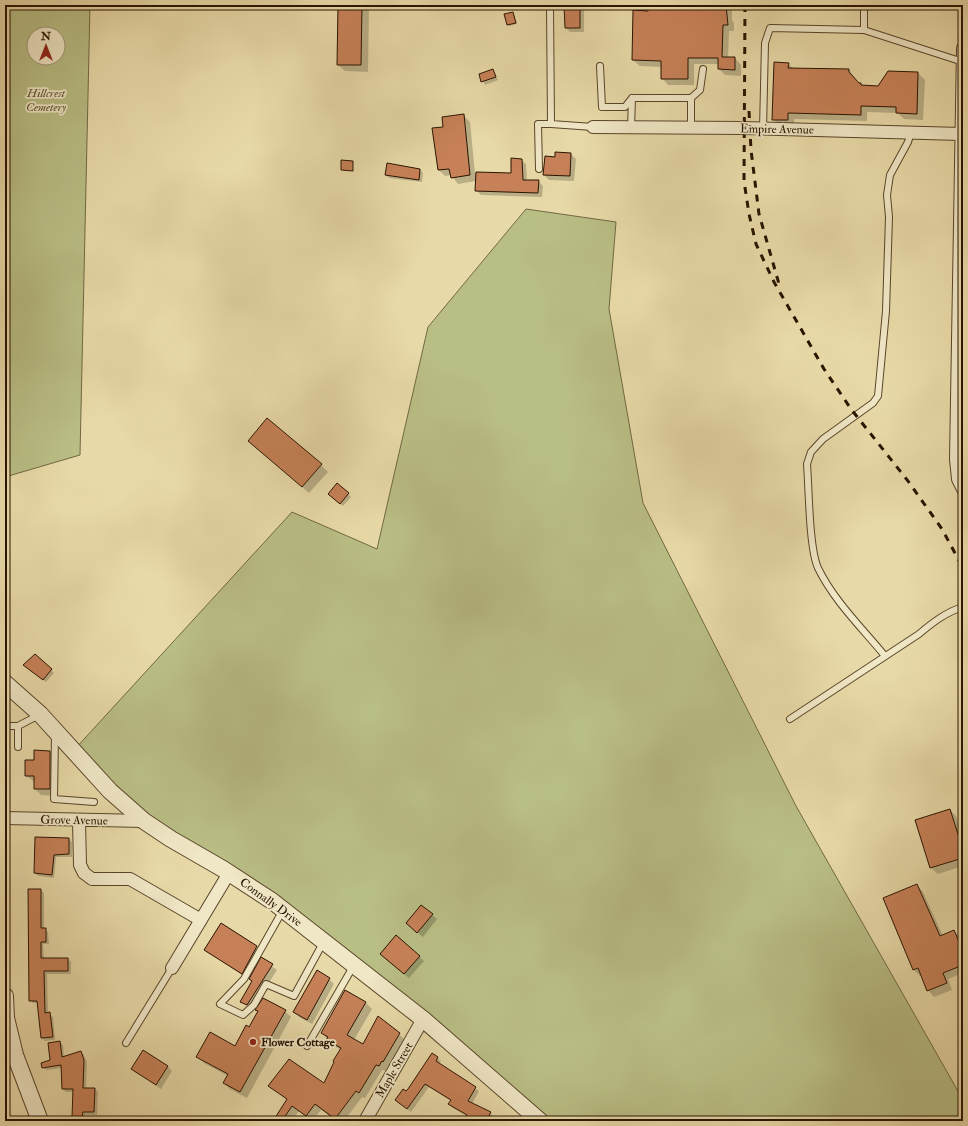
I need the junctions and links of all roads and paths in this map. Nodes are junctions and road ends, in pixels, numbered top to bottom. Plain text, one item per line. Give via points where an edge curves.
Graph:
1 (550, 5) edge
2 (864, 5) edge
3 (864, 30) junction
4 (963, 48) edge
5 (963, 62) edge
6 (600, 66) dead end
7 (703, 69) dead end
8 (632, 98) junction
9 (691, 98) junction
10 (551, 124) junction
11 (593, 128) joint
12 (631, 128) junction
13 (691, 128) junction
14 (763, 128) junction
15 (910, 132) junction
16 (961, 134) junction
17 (539, 169) dead end
18 (962, 186) edge
19 (960, 369) edge
20 (963, 489) edge
21 (963, 607) edge
22 (885, 656) junction
23 (5, 683) edge
24 (40, 714) junction
25 (790, 719) dead end
26 (5, 726) edge
27 (18, 726) junction
28 (55, 730) junction
29 (18, 747) dead end
30 (94, 802) dead end
31 (5, 818) edge
32 (79, 821) junction
33 (144, 821) junction
34 (229, 873) junction
35 (283, 910) junction
36 (201, 920) junction
37 (324, 942) junction
38 (354, 965) junction
39 (172, 968) joint
40 (5, 996) edge
41 (6, 1018) edge
42 (423, 1019) junction
43 (126, 1043) dead end
44 (306, 1046) dead end
45 (40, 1121) edge
46 (365, 1121) edge
47 (540, 1121) edge

1 - 10 lane
2 - 3 lane
3 - 5 lane
3 - 14 lane via 770,28 765,43
4 - 5 street
5 - 16 street
6 - 8 lane via 602,107 625,107
7 - 9 lane via 700,90
8 - 9 lane
8 - 12 lane
9 - 13 lane
10 - 11 lane
10 - 17 lane via 538,124
11 - 12 street, Empire Avenue
12 - 13 street, Empire Avenue
13 - 14 street, Empire Avenue
14 - 15 street, Empire Avenue
15 - 16 street, Empire Avenue
15 - 22 lane via 908,142 890,175 887,195 887,296 878,396 873,403 823,439 811,452 807,464 814,553 818,567 841,603
16 - 18 street
18 - 19 street
19 - 20 street via 956,459 958,479
21 - 22 lane via 942,616
22 - 25 lane
23 - 24 street, Connally Drive
24 - 27 lane
24 - 28 street, Connally Drive
26 - 27 lane
27 - 29 lane
28 - 30 lane via 54,799
28 - 33 street, Connally Drive via 110,791
31 - 32 street, Grove Avenue
32 - 33 street, Grove Avenue
32 - 36 street via 80,865 84,873 92,879 130,879
33 - 34 street, Connally Drive via 171,840
34 - 35 street, Connally Drive
34 - 36 street
35 - 37 street, Connally Drive
35 - 37 lane via 244,979 220,1004 243,1015 254,1005 266,984 294,996
36 - 39 street
37 - 38 street, Connally Drive
38 - 42 street, Connally Drive
38 - 44 lane
39 - 43 lane
40 - 41 street
41 - 45 street via 15,1055
42 - 46 street, Maple Street
42 - 47 street, Connally Drive

